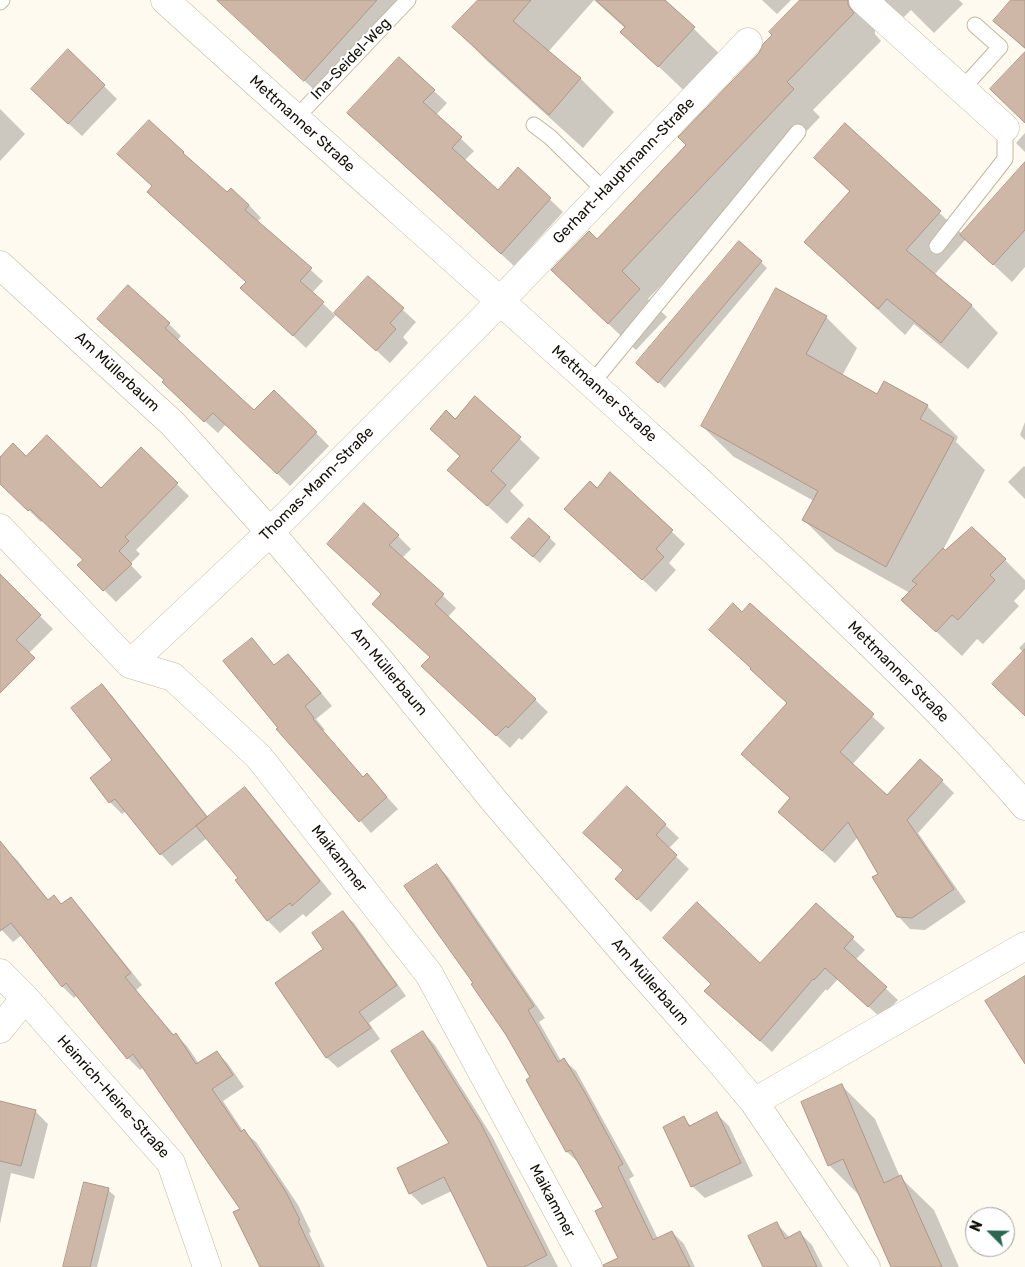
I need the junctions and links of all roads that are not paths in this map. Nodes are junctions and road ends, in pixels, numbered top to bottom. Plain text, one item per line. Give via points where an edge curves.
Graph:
1 (165, 0) edge
2 (408, 0) edge
3 (863, 0) edge
4 (975, 25) dead end
5 (748, 42) dead end
6 (962, 89) junction
7 (295, 119) junction
8 (534, 125) dead end
9 (1005, 128) joint
10 (798, 132) dead end
11 (605, 191) junction
12 (937, 246) dead end
13 (0, 265) edge
14 (500, 301) junction
15 (592, 383) junction
16 (0, 528) edge
17 (270, 532) junction
18 (130, 664) junction
19 (1025, 806) edge
20 (1025, 946) edge
21 (0, 973) edge
22 (25, 998) junction
23 (0, 1029) edge
24 (754, 1102) junction
25 (207, 1267) edge
26 (588, 1267) edge
27 (866, 1267) edge

1 - 7 street, Mettmanner Straße
2 - 7 lane, Ina-Seidel-Weg
3 - 6 street
4 - 6 lane via 1000,47
5 - 11 street, Gerhart-Hauptmann-Straße
6 - 9 street
7 - 14 street, Mettmanner Straße
8 - 11 lane
9 - 12 lane via 1005,159
10 - 15 lane
11 - 14 street, Gerhart-Hauptmann-Straße
13 - 17 street, Am Müllerbaum via 173,424
14 - 15 street, Mettmanner Straße
14 - 17 street, Thomas-Mann-Straße
15 - 19 street, Mettmanner Straße via 744,520 906,679
16 - 18 street, Maikammer
17 - 18 street, Thomas-Mann-Straße
17 - 24 street, Am Müllerbaum via 496,803
18 - 26 street, Maikammer via 173,677 259,757 429,974
20 - 24 street
21 - 22 street, Heinrich-Heine-Straße
22 - 23 street
22 - 25 street, Heinrich-Heine-Straße via 171,1163
24 - 27 street, Am Müllerbaum

